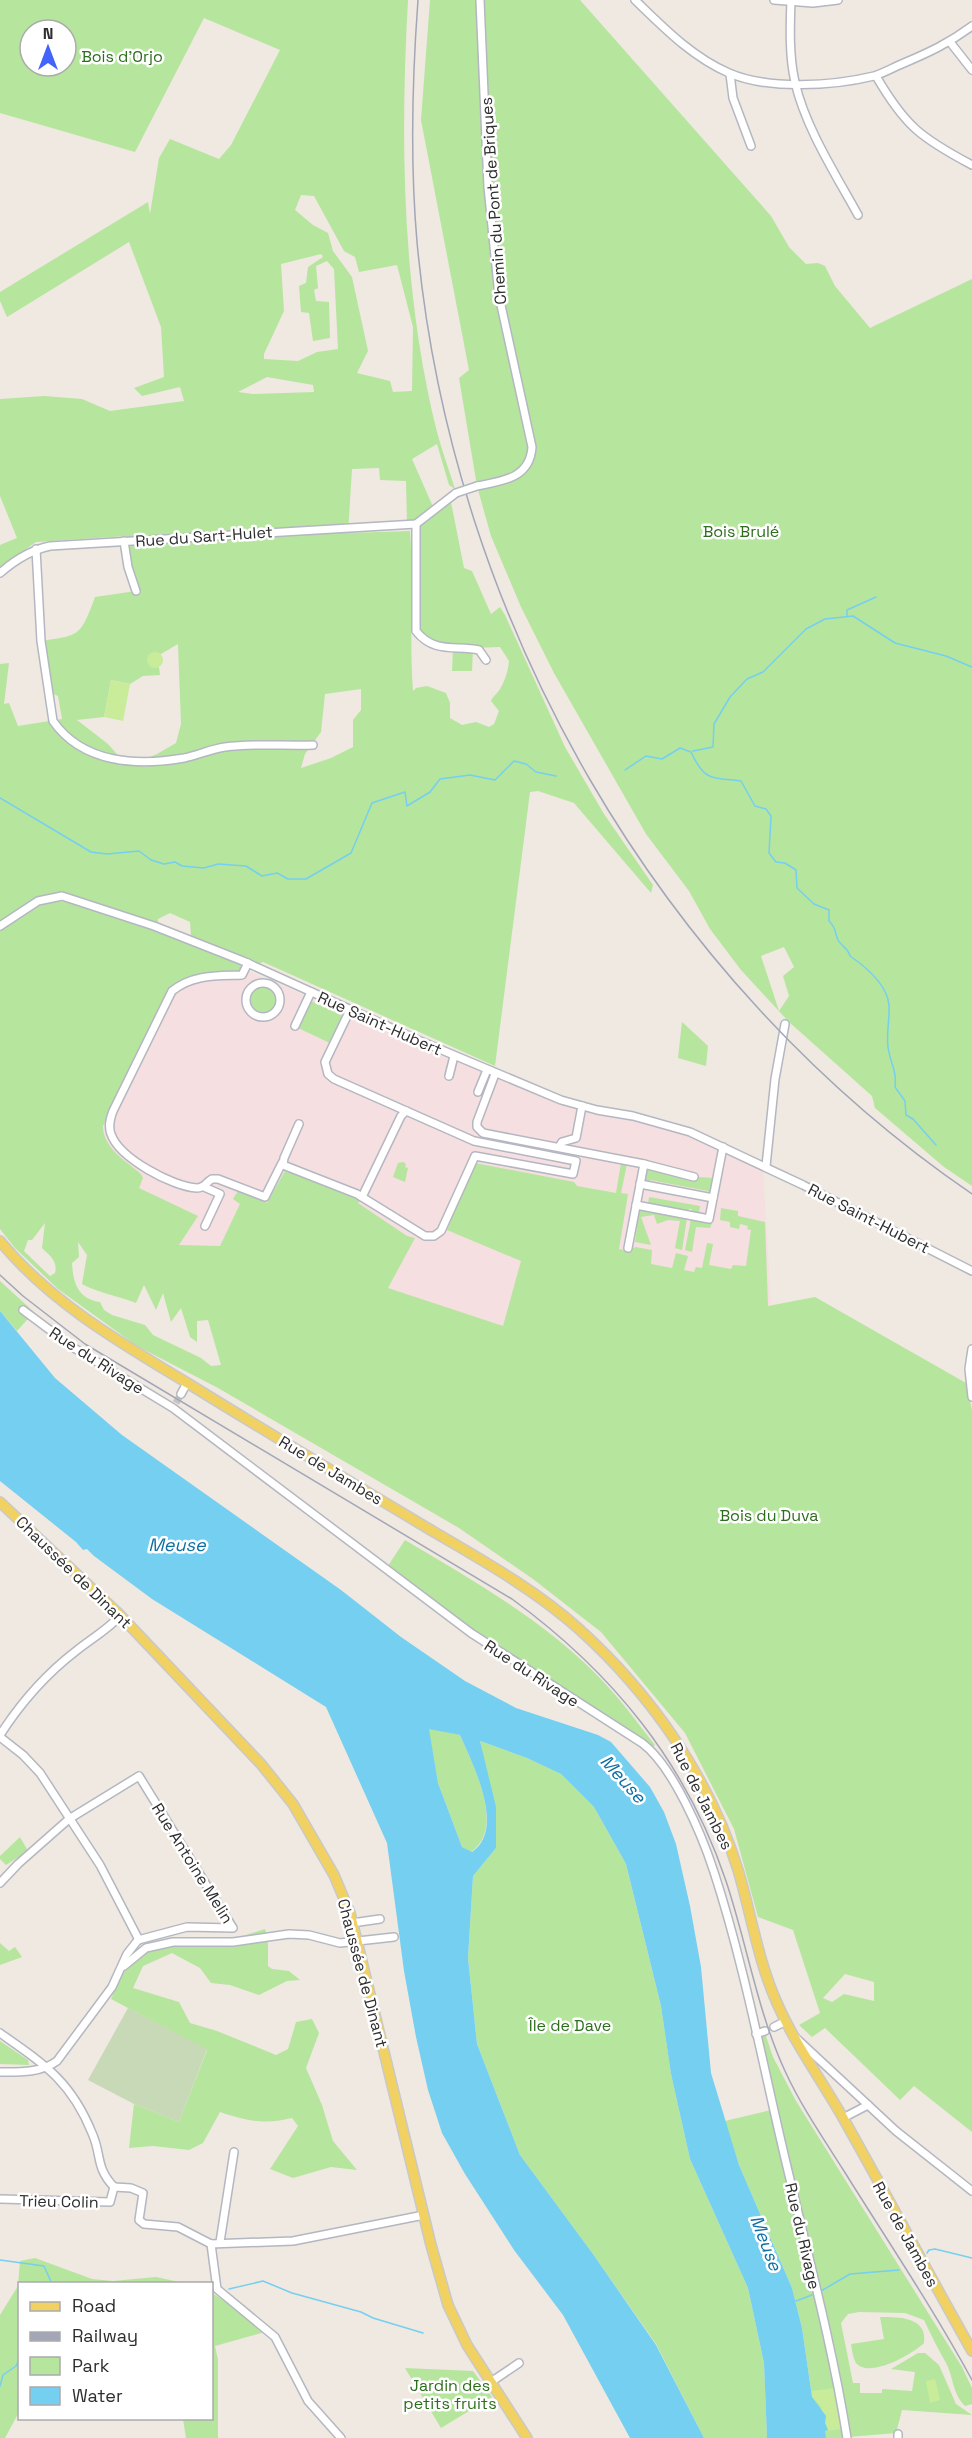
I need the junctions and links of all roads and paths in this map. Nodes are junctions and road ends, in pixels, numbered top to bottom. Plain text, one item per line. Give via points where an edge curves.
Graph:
1 (480, 0) edge
2 (635, 0) edge
3 (774, 0) edge
4 (791, 0) edge
5 (838, 0) edge
6 (972, 26) edge
7 (950, 42) junction
8 (972, 70) edge
9 (730, 74) junction
10 (876, 76) junction
11 (795, 83) junction
12 (751, 146) dead end
13 (972, 165) edge
14 (858, 215) dead end
15 (416, 524) junction
16 (124, 541) junction
17 (36, 549) junction
18 (0, 573) edge
19 (136, 591) dead end
20 (486, 660) dead end
21 (313, 745) dead end
22 (0, 926) edge
23 (248, 963) junction
24 (273, 975) junction
25 (269, 983) junction
26 (311, 992) junction
27 (350, 1010) junction
28 (785, 1024) dead end
29 (295, 1026) dead end
30 (454, 1056) junction
31 (487, 1070) junction
32 (495, 1074) junction
33 (449, 1076) dead end
34 (478, 1092) dead end
35 (582, 1106) junction
36 (406, 1112) junction
37 (299, 1124) dead end
38 (477, 1127) junction
39 (488, 1134) junction
40 (468, 1139) junction
41 (481, 1143) junction
42 (559, 1147) junction
43 (723, 1147) junction
44 (475, 1156) junction
45 (282, 1163) junction
46 (644, 1164) junction
47 (766, 1166) junction
48 (694, 1177) dead end
49 (640, 1184) junction
50 (204, 1186) junction
51 (362, 1197) junction
52 (713, 1198) junction
53 (636, 1205) junction
54 (205, 1226) dead end
55 (0, 1241) edge
56 (628, 1248) dead end
57 (972, 1271) edge
58 (23, 1310) dead end
59 (972, 1349) edge
60 (187, 1383) junction
61 (181, 1394) tunnel mouth
62 (972, 1397) edge
63 (0, 1502) edge
64 (120, 1616) junction
65 (0, 1736) edge
66 (69, 1819) junction
67 (0, 1883) edge
68 (380, 1919) dead end
69 (352, 1923) junction
70 (394, 1937) dead end
71 (139, 1940) junction
72 (357, 1941) junction
73 (120, 1969) junction
74 (786, 2021) junction
75 (774, 2027) dead end
76 (765, 2031) dead end
77 (0, 2033) edge
78 (756, 2034) junction
79 (795, 2036) junction
80 (49, 2067) junction
81 (0, 2072) edge
82 (868, 2105) junction
83 (843, 2118) junction
84 (234, 2152) dead end
85 (114, 2187) junction
86 (972, 2191) edge
87 (0, 2199) edge
88 (424, 2215) junction
89 (220, 2242) junction
90 (211, 2244) junction
91 (972, 2351) edge
92 (519, 2364) dead end
93 (491, 2382) junction
94 (341, 2438) edge
95 (527, 2438) edge
96 (847, 2438) edge

1 - 15 street, Chemin du Pont de Briques, bridge via 488,188 499,296 532,447 529,461 520,473 456,492
2 - 9 street via 687,49
3 - 4 street
4 - 5 street
4 - 11 street via 790,43
6 - 7 street
7 - 8 street
7 - 10 street
9 - 11 street via 764,82
9 - 12 street via 733,98
10 - 11 street
10 - 13 street via 892,105 913,129
11 - 14 street via 818,142
15 - 16 street, Rue du Sart-Hulet
15 - 20 street via 416,631 446,649 479,650
16 - 17 street, Rue du Sart-Hulet
16 - 19 street
17 - 18 street, Rue du Sart-Hulet
17 - 21 street via 41,640 53,722 81,748 119,760 148,762 226,747
22 - 23 street, Rue Saint-Hubert via 38,901 62,896
23 - 24 street, Rue Saint-Hubert
23 - 50 street via 242,975 199,976 182,982 172,991 110,1120 116,1144 150,1173 196,1188
24 - 25 street
24 - 26 street, Rue Saint-Hubert
25 - 25 street via 252,986 246,995 247,1007 255,1015 272,1015 279,1007 278,990
26 - 27 street, Rue Saint-Hubert
26 - 29 street
27 - 30 street, Rue Saint-Hubert
27 - 36 street via 325,1062 328,1074
28 - 47 street
30 - 31 street, Rue Saint-Hubert
30 - 33 street
31 - 32 street, Rue Saint-Hubert
31 - 34 street
32 - 35 street, Rue Saint-Hubert
32 - 38 street
35 - 42 street via 576,1138 562,1142
35 - 43 street, Rue Saint-Hubert via 690,1132
36 - 40 street
36 - 51 street
37 - 45 street
38 - 39 street
38 - 40 street
39 - 41 street
39 - 42 street
40 - 41 street
41 - 44 street
41 - 44 street via 576,1161 573,1174
42 - 46 street
43 - 47 street, Rue Saint-Hubert
43 - 52 street
44 - 51 street via 441,1231 434,1236 416,1233
45 - 50 street via 265,1197 219,1179
45 - 51 street
46 - 48 street
46 - 49 street
47 - 57 street, Rue Saint-Hubert
49 - 52 street
49 - 53 street
50 - 54 street via 220,1194
52 - 53 street via 709,1219
53 - 56 street
55 - 60 main road, Rue de Jambes via 39,1281 89,1322
58 - 78 street, Rue du Rivage via 74,1348 175,1406 471,1633 655,1754 689,1812 714,1871
59 - 62 street
60 - 61 street
60 - 74 main road, Rue de Jambes via 518,1583 576,1626 615,1664 663,1722 707,1797 732,1851 770,1985
63 - 64 main road, Chaussée de Dinant
64 - 65 street via 75,1651 19,1706
64 - 69 main road, Chaussée de Dinant via 261,1764 293,1804 334,1875
65 - 66 street via 40,1773
66 - 67 street
66 - 71 street via 100,1865
66 - 71 street, Rue Antoine Melin via 139,1776 234,1928 187,1927
68 - 69 street
69 - 72 main road, Chaussée de Dinant
70 - 72 street
71 - 73 street
72 - 73 street via 340,1943 289,1934 233,1942 173,1942 146,1948
72 - 88 main road, Chaussée de Dinant
73 - 80 street via 107,1994
74 - 75 street
74 - 79 main road, Rue de Jambes
76 - 78 street
77 - 80 street
78 - 96 street, Rue du Rivage
79 - 82 street
79 - 83 main road, Rue de Jambes
80 - 81 street
80 - 85 street via 77,2101 95,2140 100,2170
82 - 83 street
82 - 86 street
83 - 91 main road, Rue de Jambes
84 - 89 street
85 - 87 street, Trieu Colin via 110,2202
85 - 90 street, Trieu Colin via 143,2193 139,2220 144,2224 178,2227
88 - 89 street via 293,2241
88 - 93 main road, Chaussée de Dinant via 450,2310
89 - 90 street
90 - 94 street via 217,2289 275,2337 308,2401
92 - 93 street
93 - 95 main road, Chaussée de Dinant

